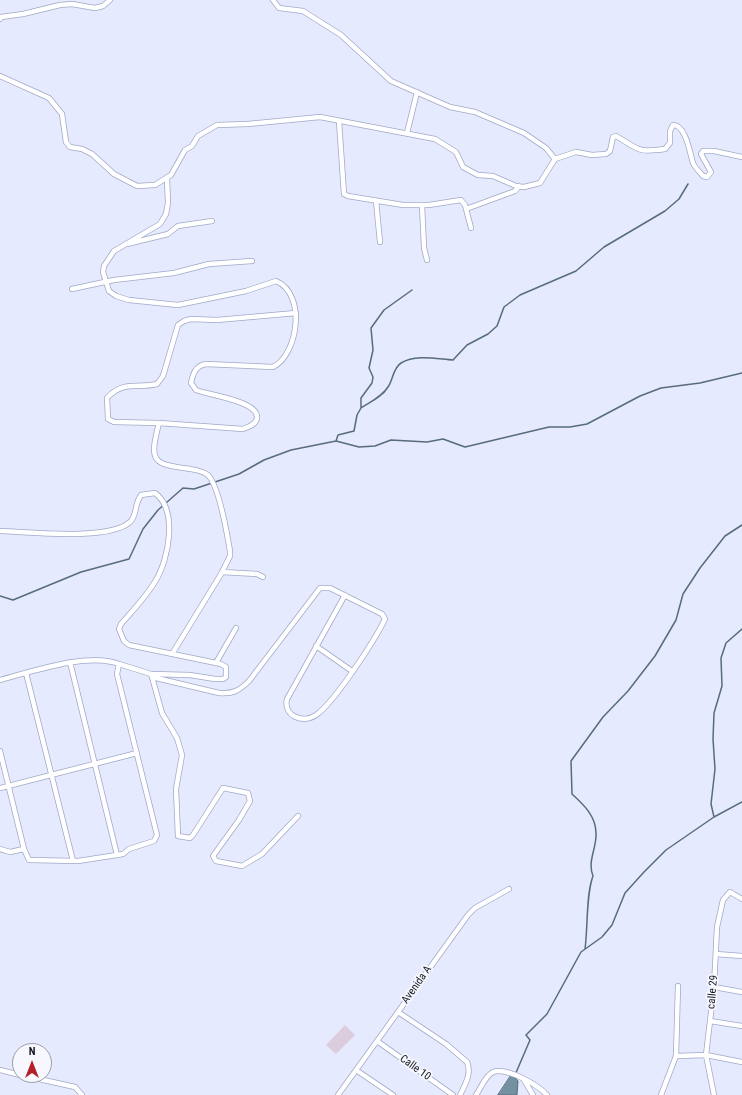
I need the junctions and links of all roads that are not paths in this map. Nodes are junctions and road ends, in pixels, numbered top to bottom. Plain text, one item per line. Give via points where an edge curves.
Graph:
1 (110, 0) edge
2 (273, 0) edge
3 (0, 19) edge
4 (0, 76) edge
5 (417, 92) junction
6 (339, 121) junction
7 (407, 133) junction
8 (742, 157) edge
9 (555, 159) junction
10 (167, 178) junction
11 (519, 186) junction
12 (376, 201) junction
13 (422, 205) junction
14 (466, 208) junction
15 (212, 221) dead end
16 (470, 228) dead end
17 (380, 242) dead end
18 (119, 246) junction
19 (427, 260) dead end
20 (252, 261) dead end
21 (106, 282) junction
22 (72, 288) dead end
23 (296, 313) junction
24 (159, 423) junction
25 (0, 531) edge
26 (222, 572) junction
27 (263, 577) dead end
28 (345, 595) junction
29 (236, 628) dead end
30 (316, 646) junction
31 (172, 654) junction
32 (70, 662) junction
33 (216, 662) junction
34 (119, 664) junction
35 (352, 670) junction
36 (26, 674) junction
37 (151, 676) junction
38 (0, 680) edge
39 (0, 751) edge
40 (137, 753) junction
41 (94, 764) junction
42 (51, 774) junction
43 (8, 785) junction
44 (0, 788) edge
45 (298, 816) dead end
46 (0, 849) edge
47 (24, 849) junction
48 (117, 855) junction
49 (73, 861) junction
50 (509, 889) dead end
51 (742, 899) edge
52 (716, 954) junction
53 (742, 956) edge
54 (678, 986) dead end
55 (714, 987) junction
56 (742, 992) edge
57 (398, 1012) junction
58 (710, 1021) junction
59 (742, 1026) edge
60 (377, 1041) junction
61 (706, 1055) junction
62 (676, 1056) junction
63 (742, 1062) edge
64 (0, 1070) edge
65 (356, 1070) junction
66 (12, 1073) edge
67 (524, 1080) junction
68 (52, 1082) edge
69 (82, 1095) edge
70 (338, 1095) edge
71 (393, 1095) edge
72 (453, 1095) edge
73 (460, 1095) edge
74 (476, 1095) edge
75 (533, 1095) edge
76 (547, 1095) edge
77 (661, 1095) edge
78 (714, 1095) edge

1 - 3 street via 96,8 60,5 23,14 9,14
2 - 5 street via 279,8 303,12 342,35 391,81
4 - 10 street via 49,98 62,114 68,145 92,154 114,174 137,186 154,185
5 - 7 street
5 - 9 street via 450,107 483,114 524,133 546,148
6 - 7 street
6 - 10 street via 306,117 217,125 198,136 192,146 185,150
6 - 12 street via 342,191 348,196
7 - 11 street via 435,139 448,146 456,152 460,163 468,171 478,175 494,176
8 - 9 street via 703,151 702,158 711,172 707,177 703,176 693,163 690,147 679,128 673,125 670,143 665,149 646,152 630,146 616,136 613,137 610,151 606,154 576,152
9 - 11 street via 540,183
10 - 18 street via 168,203 166,214 160,224
11 - 14 street via 515,191
12 - 13 street via 403,206
12 - 17 street
13 - 14 street via 461,200
13 - 19 street
14 - 16 street
15 - 18 street via 185,224 159,237
18 - 21 street via 104,266
20 - 21 street via 209,264 174,273
21 - 22 street
21 - 23 street via 109,291 129,300 178,304 246,291 276,281 284,285 291,294
23 - 24 street via 216,320 191,319 178,325 164,376 157,384 130,385 114,390 107,398 108,419 114,422
23 - 24 street via 291,340 282,362 278,365 263,368 206,364 201,365 194,373 192,383 196,390 241,402 253,409 257,416 252,425 243,429
24 - 26 street via 154,456 160,463 206,473 216,488 230,551
25 - 31 street via 72,533 115,530 134,518 136,502 141,495 155,493 165,502 166,508 168,528 164,561 156,579 119,629 124,641 129,645
26 - 27 street via 256,574
26 - 31 street
28 - 30 street
28 - 35 street via 382,614 384,619
28 - 37 street via 330,588 320,588 238,691 230,694 219,693
29 - 33 street
30 - 35 street
30 - 35 street via 287,699 289,712 296,718 316,716
31 - 33 street
32 - 34 street via 111,661
32 - 36 street
32 - 41 street
33 - 37 street via 226,667 226,677 223,679
34 - 37 street
34 - 40 street via 117,674
36 - 38 street
36 - 42 street
37 - 45 street via 162,713 178,738 182,755 176,789 178,836 190,838 194,835 223,788 248,793 250,801 213,856 216,861 240,867 262,854
39 - 43 street
40 - 41 street
40 - 48 street via 157,835 154,841
41 - 42 street
41 - 48 street
42 - 43 street
42 - 49 street
43 - 44 street
43 - 47 street
46 - 47 street via 10,852
47 - 49 street via 31,862
48 - 49 street
50 - 57 street, Avenida A via 475,908 468,915
51 - 52 street, calle 29 via 730,892 723,900 717,927
52 - 53 street
52 - 55 street, calle 29
54 - 62 street
55 - 56 street
55 - 58 street, calle 29
57 - 60 street, Avenida A
57 - 73 street via 446,1044 467,1062 468,1080
58 - 59 street
58 - 61 street, calle 29
60 - 65 street, Avenida A
60 - 72 street, Calle 10
61 - 62 street
61 - 63 street
61 - 78 street, calle 29
62 - 77 street
64 - 66 street
65 - 70 street, Avenida A
65 - 71 street
67 - 74 street via 518,1076 493,1072
67 - 75 street
67 - 76 street via 538,1086
68 - 69 street via 74,1087

